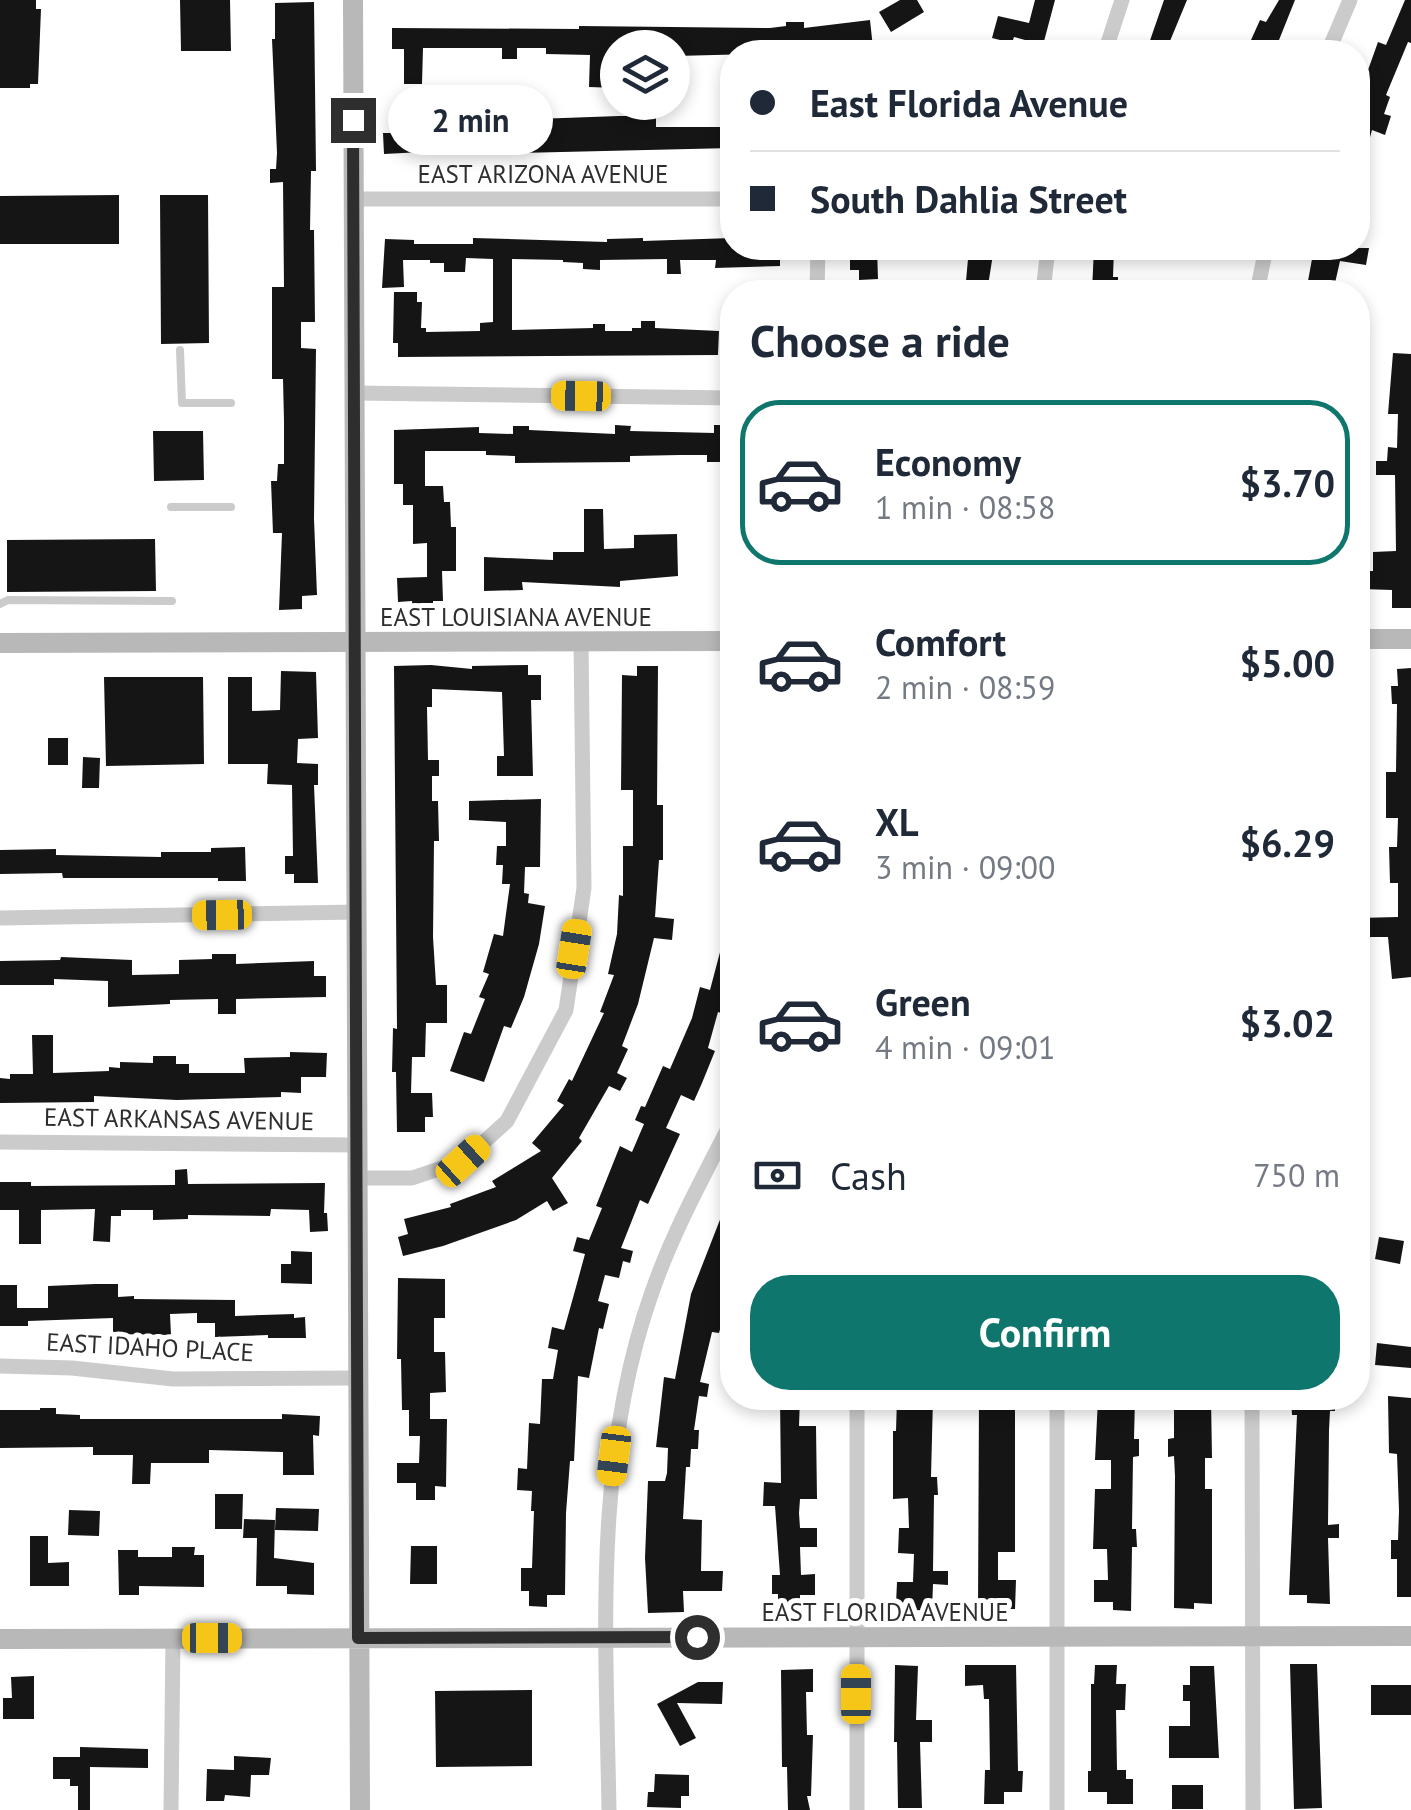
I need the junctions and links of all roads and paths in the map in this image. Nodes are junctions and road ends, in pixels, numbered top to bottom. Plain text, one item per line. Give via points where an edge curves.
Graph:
1 (352, 0) edge
2 (1122, 0) edge
3 (1350, 0) edge
4 (1109, 40) edge
5 (1333, 40) edge
6 (354, 199) junction
7 (720, 199) edge
8 (180, 350) dead end
9 (354, 394) junction
10 (720, 398) edge
11 (231, 403) dead end
12 (171, 507) dead end
13 (231, 507) dead end
14 (172, 600) dead end
15 (0, 604) edge
16 (1370, 638) edge
17 (1411, 639) edge
18 (720, 641) edge
19 (356, 642) junction
20 (581, 642) junction
21 (0, 643) edge
22 (357, 912) junction
23 (0, 918) edge
24 (0, 1142) edge
25 (720, 1144) edge
26 (358, 1145) junction
27 (358, 1178) junction
28 (0, 1366) edge
29 (357, 1378) junction
30 (858, 1410) edge
31 (1057, 1410) edge
32 (1252, 1410) edge
33 (855, 1636) junction
34 (1055, 1636) junction
35 (1252, 1636) junction
36 (1411, 1636) edge
37 (172, 1638) junction
38 (358, 1638) junction
39 (606, 1638) junction
40 (0, 1639) edge
41 (171, 1810) edge
42 (360, 1810) edge
43 (609, 1810) edge
44 (857, 1810) edge
45 (1057, 1810) edge
46 (1252, 1810) edge

1 - 6 street
2 - 4 street
3 - 5 street
6 - 7 street, EAST ARIZONA AVENUE
6 - 9 street
8 - 11 lane via 182,402
9 - 10 street
9 - 19 street
12 - 13 lane
14 - 15 lane
16 - 17 street
18 - 20 street, EAST LOUISIANA AVENUE
19 - 20 street, EAST LOUISIANA AVENUE
19 - 21 street, EAST LOUISIANA AVENUE
19 - 22 street
20 - 27 street via 584,888 566,1010 508,1122 463,1161 412,1178
22 - 23 street
22 - 26 street
24 - 26 street, EAST ARKANSAS AVENUE
25 - 39 street via 670,1244 624,1390 610,1494
26 - 27 street
27 - 29 street
28 - 29 street, EAST IDAHO PLACE via 173,1378
29 - 38 street
30 - 33 street
31 - 34 street
32 - 35 street
33 - 34 street, EAST FLORIDA AVENUE
33 - 39 street, EAST FLORIDA AVENUE
33 - 44 street
34 - 35 street, EAST FLORIDA AVENUE
34 - 45 street
35 - 36 street, EAST FLORIDA AVENUE
35 - 46 street
37 - 38 street, EAST FLORIDA AVENUE
37 - 40 street, EAST FLORIDA AVENUE
37 - 41 street
38 - 39 street, EAST FLORIDA AVENUE
38 - 42 street
39 - 43 street

